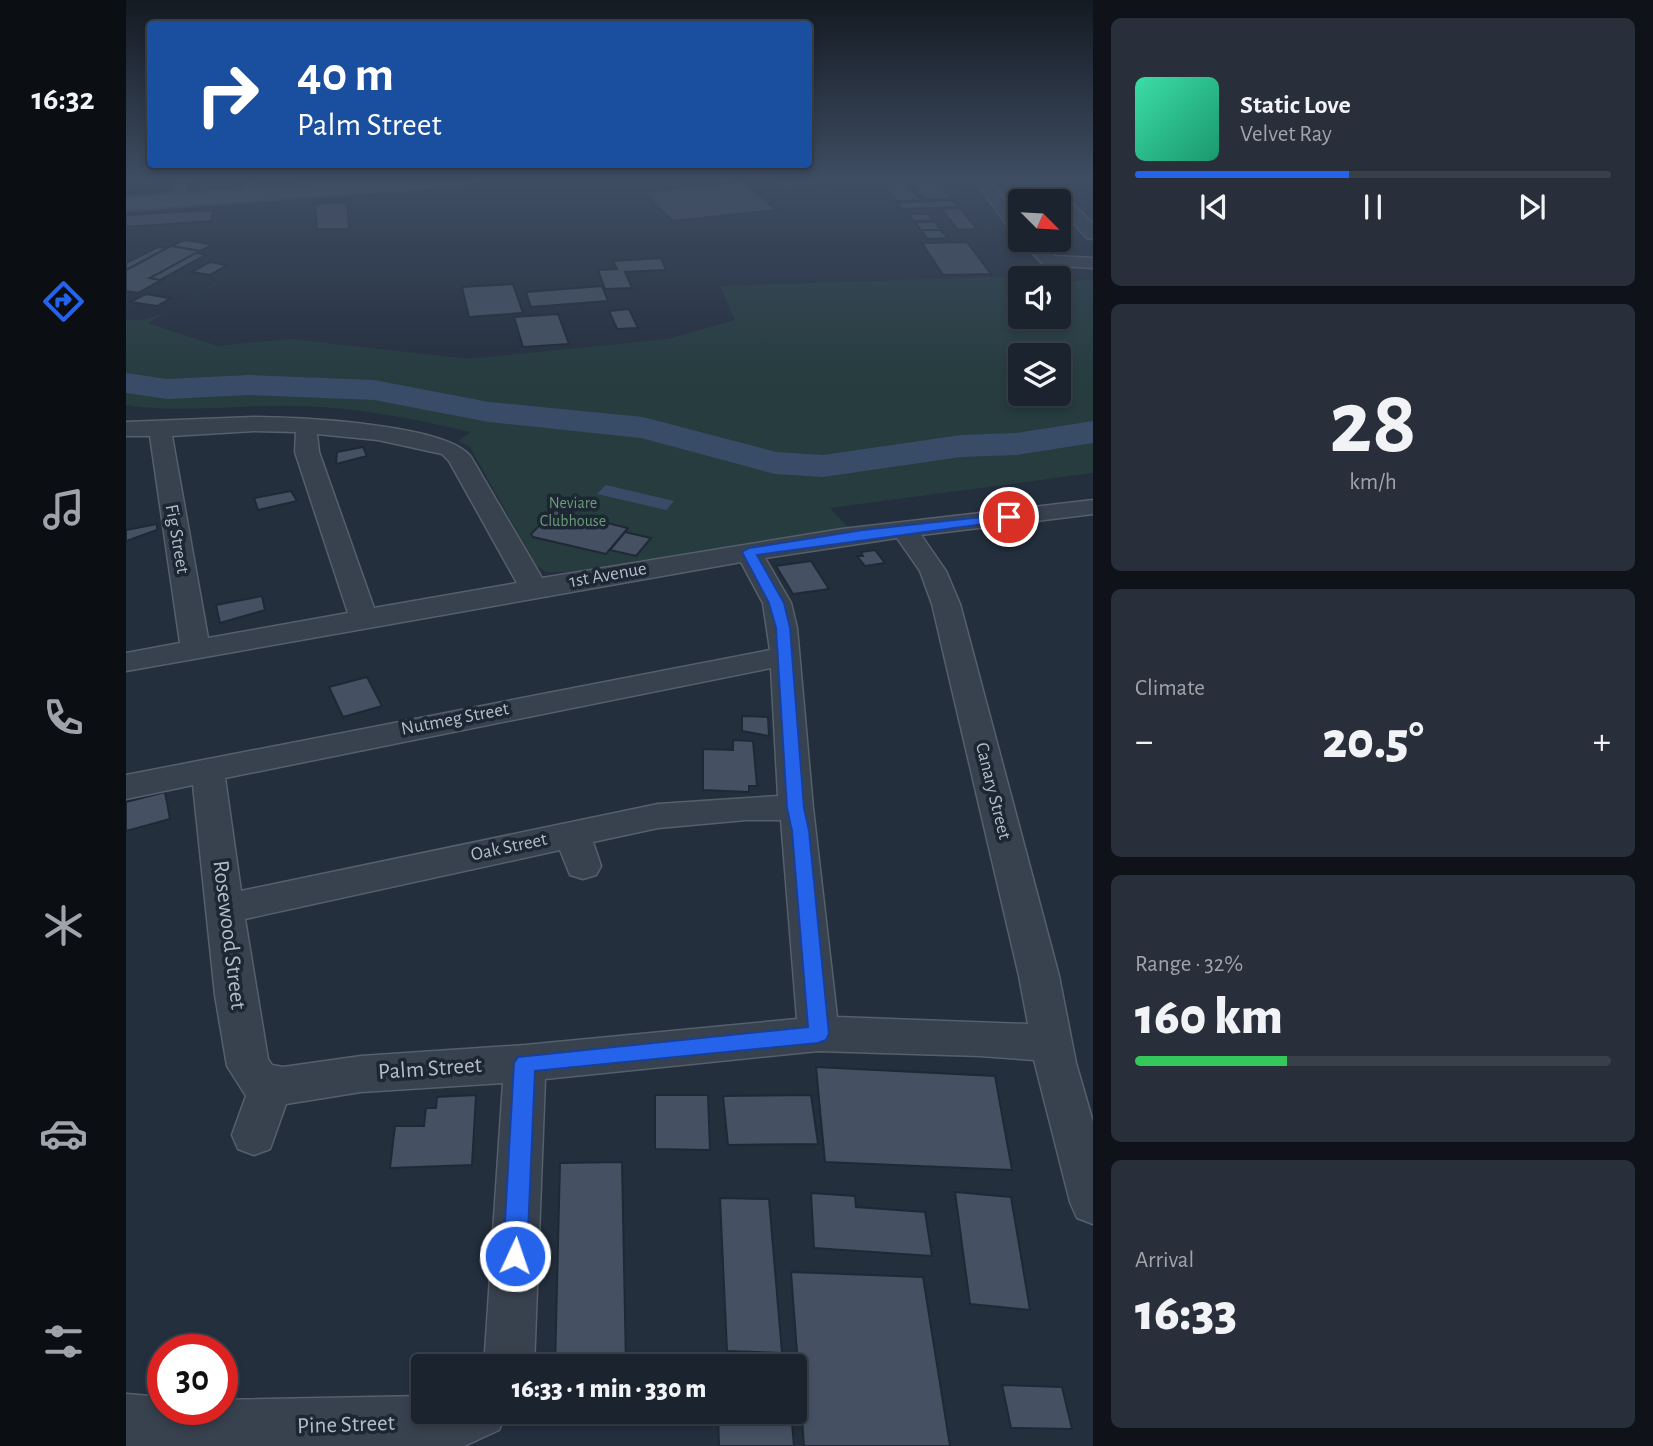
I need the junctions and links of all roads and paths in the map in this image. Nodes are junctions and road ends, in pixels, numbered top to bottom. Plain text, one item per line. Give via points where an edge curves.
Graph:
1 (1041, 252) edge
2 (1093, 263) edge
3 (310, 426) junction
4 (126, 429) edge
5 (160, 430) junction
6 (1093, 507) edge
7 (904, 529) junction
8 (749, 552) junction
9 (534, 588) junction
10 (364, 620) junction
11 (195, 648) junction
12 (786, 658) junction
13 (126, 662) edge
14 (208, 771) junction
15 (126, 787) edge
16 (796, 808) junction
17 (225, 909) junction
18 (818, 1034) junction
19 (1053, 1053) junction
20 (525, 1063) junction
21 (271, 1086) junction
22 (254, 1135) dead end
23 (1093, 1202) edge
24 (510, 1354) edge
25 (126, 1420) edge
26 (411, 1422) edge

1 - 2 street via 1050,261
3 - 5 street via 253,424
3 - 9 street via 450,449 459,457
3 - 10 street via 307,452
4 - 5 street
5 - 11 street, Fig Street
6 - 7 street, 1st Avenue
7 - 8 street, 1st Avenue
7 - 19 street, Canary Street via 933,572 946,604 1040,976
8 - 9 street, 1st Avenue
8 - 12 street via 776,603
9 - 10 street, 1st Avenue
10 - 11 street, 1st Avenue
11 - 13 street, 1st Avenue
12 - 14 street, Nutmeg Street via 754,660
12 - 16 street
14 - 15 street, Nutmeg Street
14 - 17 street, Rosewood Street
16 - 17 street, Oak Street via 691,812 578,850
16 - 18 street
17 - 21 street, Rosewood Street via 248,1066 260,1082
18 - 19 street, Palm Street via 980,1038
18 - 20 street, Palm Street
19 - 23 street, Canary Street
20 - 21 street, Palm Street via 360,1074
20 - 24 street
21 - 22 street
25 - 26 street, Pine Street via 254,1427

